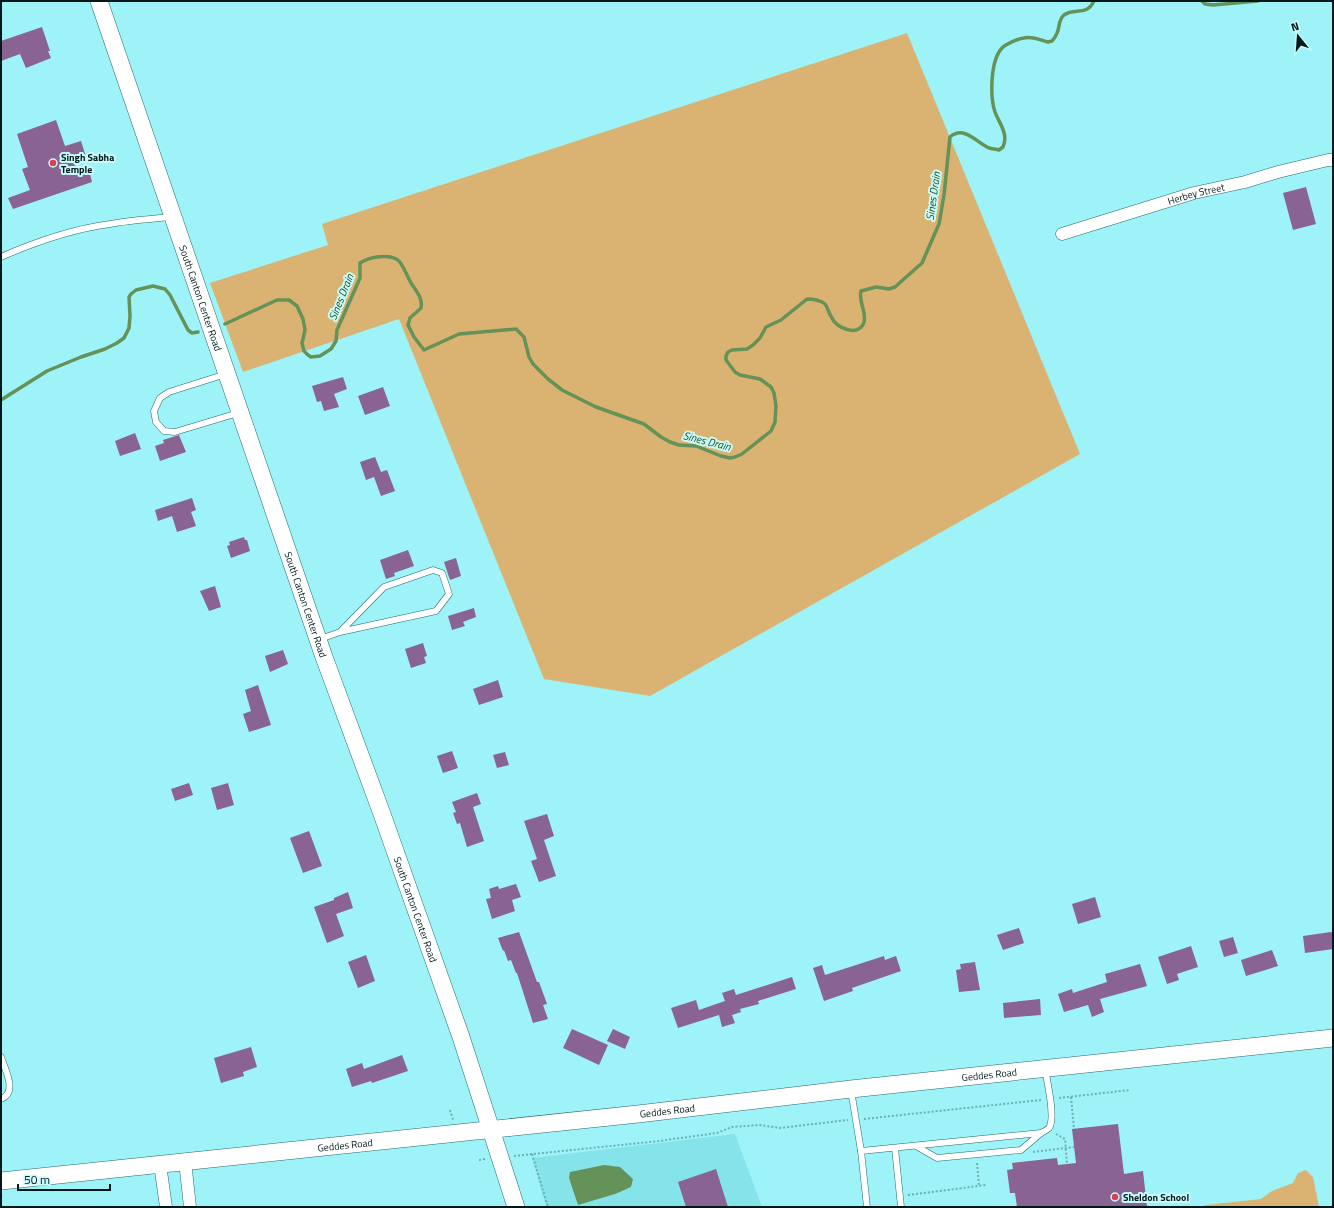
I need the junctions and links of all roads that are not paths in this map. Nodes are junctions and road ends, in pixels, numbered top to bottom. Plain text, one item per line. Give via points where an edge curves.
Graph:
1 (98, 1) edge
2 (1333, 160) edge
3 (173, 217) junction
4 (1062, 234) dead end
5 (1, 257) edge
6 (226, 374) junction
7 (240, 413) junction
8 (340, 632) junction
9 (318, 640) junction
10 (1333, 1038) edge
11 (1, 1057) edge
12 (1045, 1068) junction
13 (851, 1089) junction
14 (1, 1099) edge
15 (491, 1129) junction
16 (1041, 1133) junction
17 (916, 1146) junction
18 (895, 1148) junction
19 (861, 1151) junction
20 (185, 1161) junction
21 (160, 1164) junction
22 (1, 1181) edge
23 (166, 1207) edge
24 (190, 1207) edge
25 (516, 1207) edge
26 (867, 1207) edge
27 (901, 1207) edge

1 - 3 main road, South Canton Center Road
2 - 4 street, Herbey Street via 1194,193
3 - 5 lane via 109,224 22,247
3 - 6 main road, South Canton Center Road
6 - 7 main road, South Canton Center Road
6 - 7 lane via 169,392 160,398 154,411 156,422 164,431 176,432
7 - 9 main road, South Canton Center Road
8 - 8 lane via 436,610 449,594 442,572 433,570 384,587
8 - 9 lane
9 - 15 main road, South Canton Center Road via 461,1037
10 - 12 main road, Geddes Road
11 - 14 lane via 10,1085 6,1097
12 - 13 main road, Geddes Road
12 - 16 lane via 1051,1121 1048,1129
13 - 15 main road, Geddes Road
13 - 19 lane
15 - 20 main road, Geddes Road
15 - 25 main road, South Canton Center Road
16 - 17 lane
16 - 17 lane via 1021,1150 937,1158
17 - 18 lane
18 - 19 lane
18 - 27 lane
19 - 26 lane
20 - 21 main road, Geddes Road
20 - 24 street
21 - 22 main road, Geddes Road
21 - 23 street

